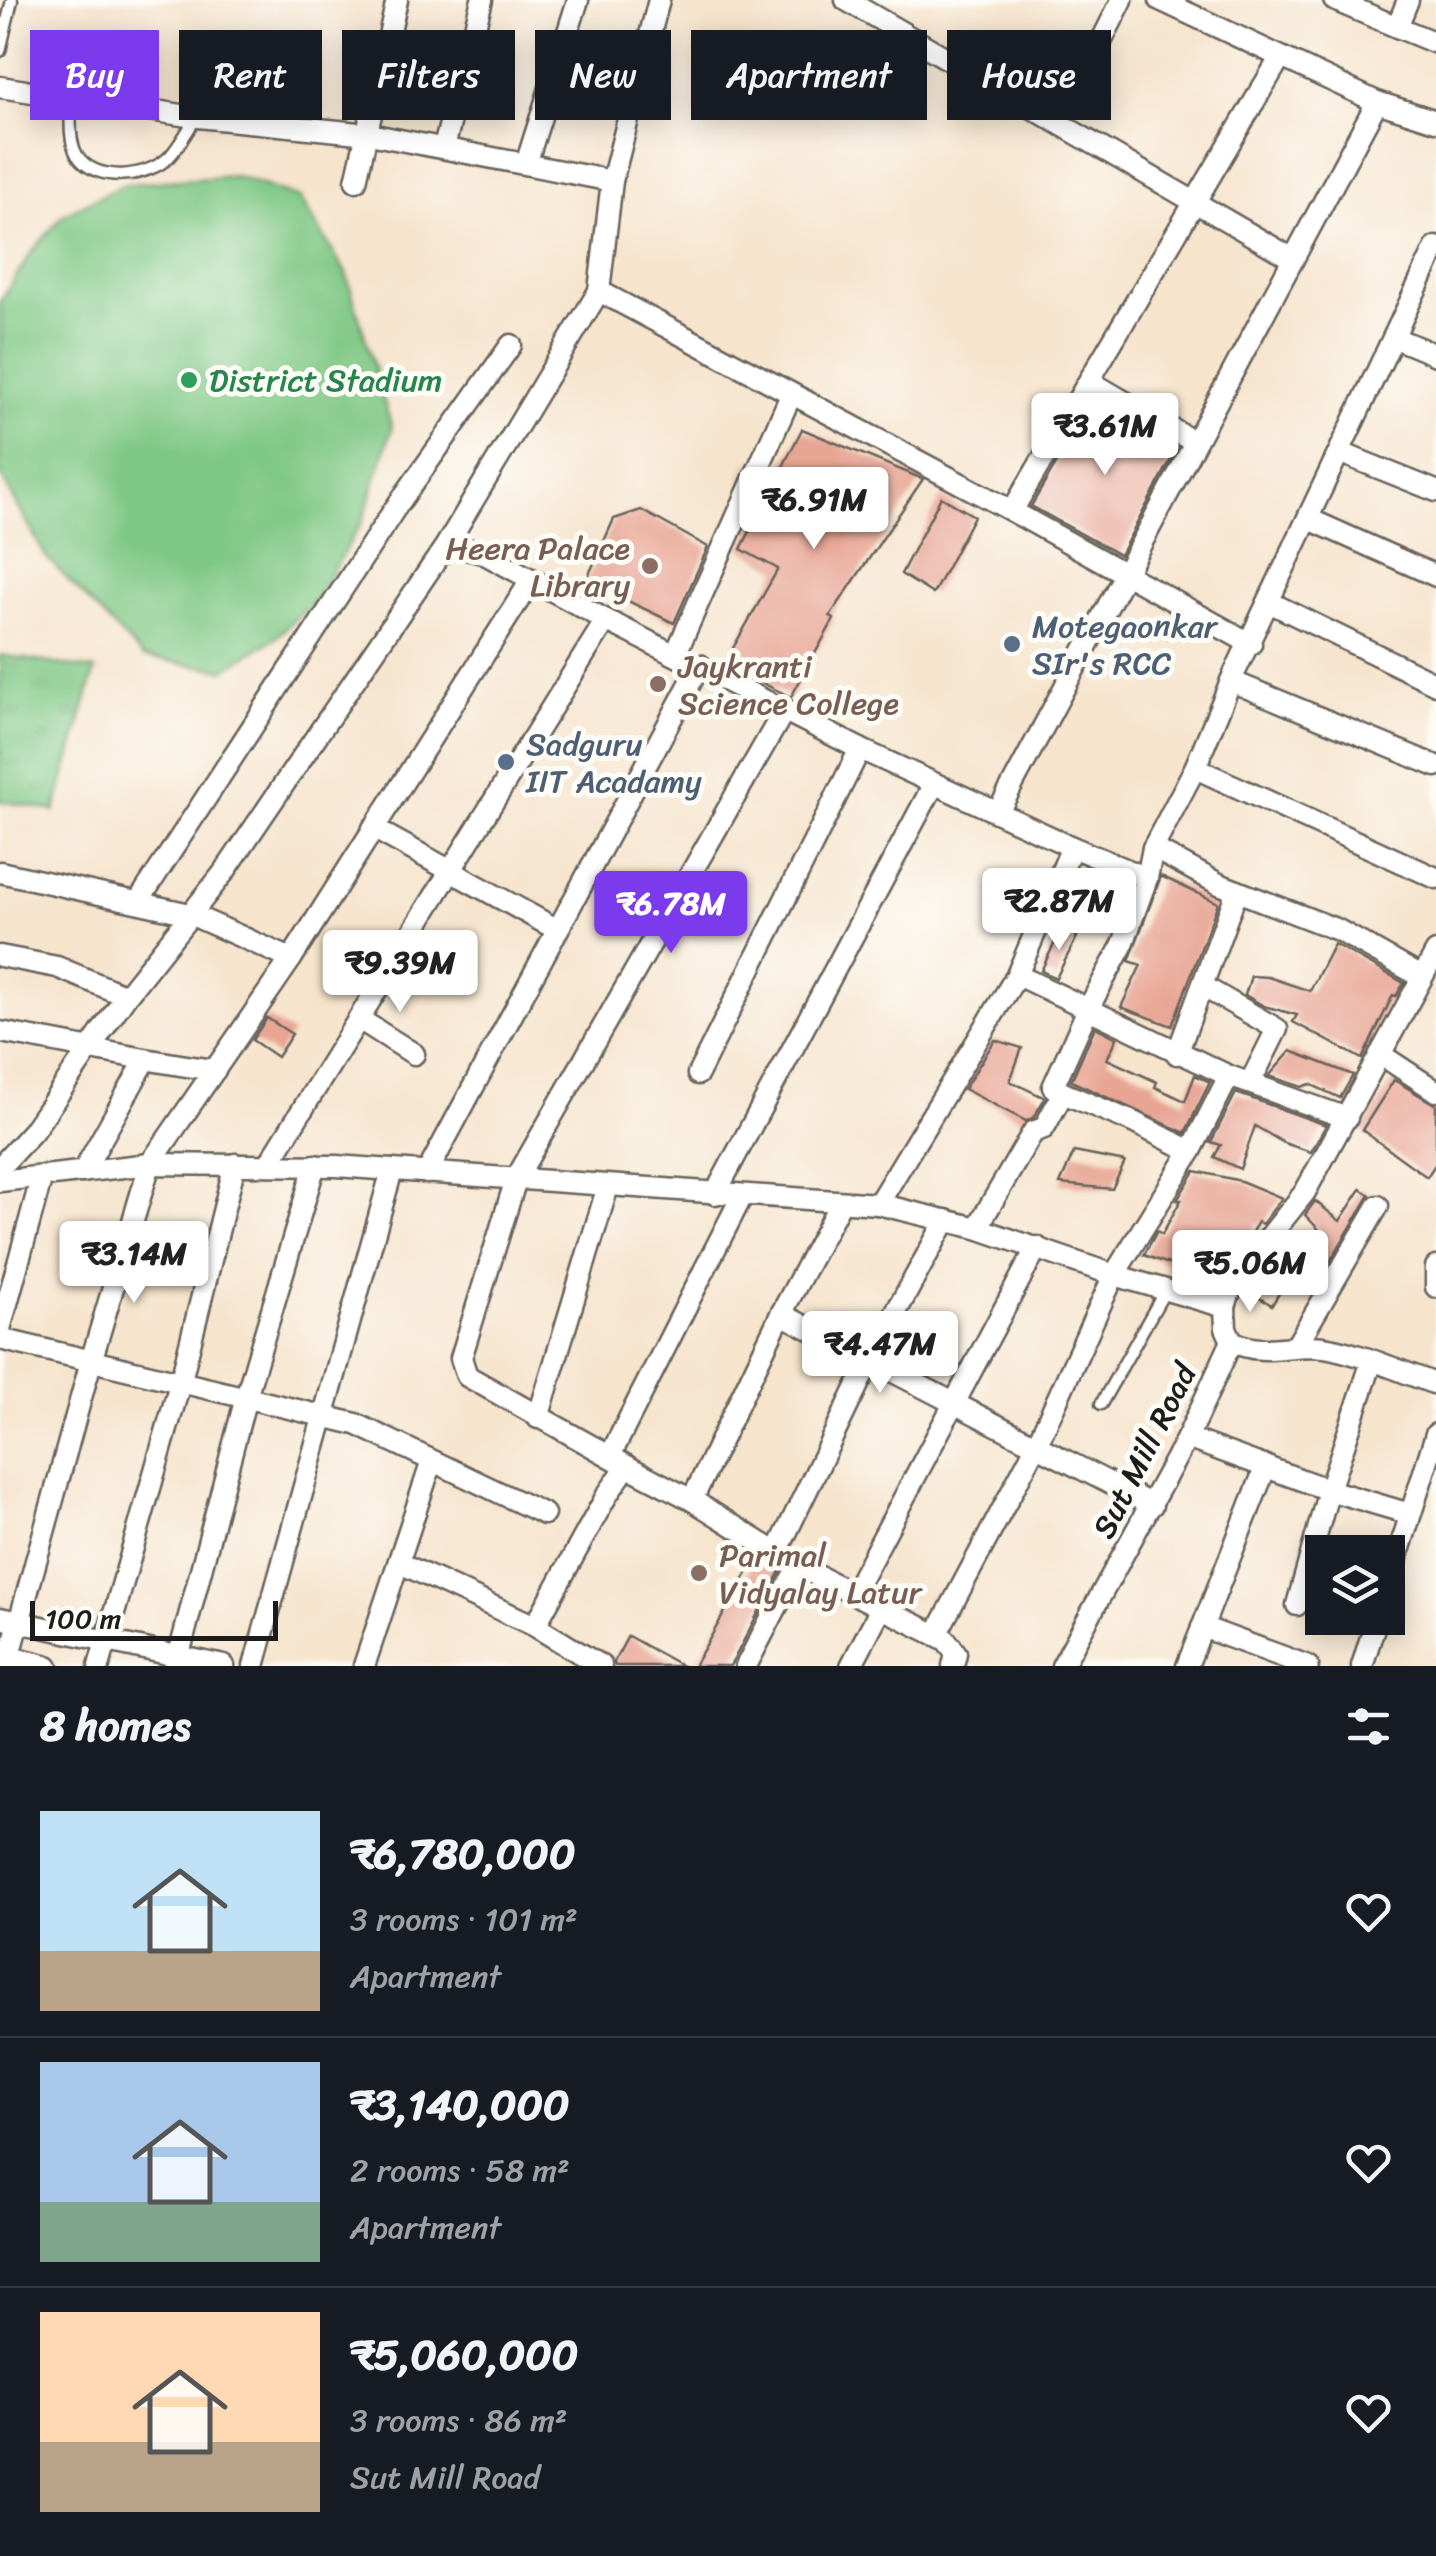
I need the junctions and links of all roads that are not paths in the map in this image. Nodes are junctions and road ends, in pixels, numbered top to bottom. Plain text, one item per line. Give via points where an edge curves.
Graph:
1 (12, 0) edge
2 (397, 0) edge
3 (482, 0) edge
4 (578, 0) edge
5 (659, 0) edge
6 (846, 0) edge
7 (1122, 0) edge
8 (1160, 0) edge
9 (1334, 0) edge
10 (1408, 0) edge
11 (1397, 27) junction
12 (1107, 30) edge
13 (1436, 43) edge
14 (0, 51) edge
15 (1280, 58) junction
16 (0, 87) edge
17 (30, 92) edge
18 (1377, 102) junction
19 (71, 120) edge
20 (194, 120) edge
21 (235, 120) edge
22 (1436, 120) edge
23 (368, 134) junction
24 (444, 146) junction
25 (526, 164) junction
26 (356, 181) dead end
27 (612, 181) junction
28 (1195, 202) junction
29 (1436, 247) edge
30 (1293, 258) junction
31 (1432, 270) edge
32 (599, 291) junction
33 (1395, 338) junction
34 (511, 345) dead end
35 (1436, 355) edge
36 (1089, 381) junction
37 (791, 395) junction
38 (1194, 442) junction
39 (1341, 453) junction
40 (1436, 492) edge
41 (1012, 511) junction
42 (1309, 520) junction
43 (447, 544) junction
44 (1124, 572) junction
45 (1436, 576) edge
46 (532, 579) junction
47 (1269, 602) junction
48 (606, 620) junction
49 (1251, 644) junction
50 (676, 653) junction
51 (700, 665) junction
52 (1232, 681) junction
53 (1436, 684) edge
54 (785, 709) junction
55 (860, 749) junction
56 (1436, 766) edge
57 (1196, 768) junction
58 (934, 784) junction
59 (998, 812) junction
60 (373, 828) junction
61 (1072, 847) junction
62 (1153, 848) junction
63 (451, 871) junction
64 (0, 872) edge
65 (1147, 878) junction
66 (1436, 878) edge
67 (1238, 891) junction
68 (138, 902) junction
69 (190, 914) junction
70 (556, 930) junction
71 (1436, 952) edge
72 (0, 956) edge
73 (291, 959) junction
74 (1018, 975) junction
75 (1420, 976) junction
76 (1204, 987) junction
77 (126, 996) junction
78 (1088, 1009) junction
79 (359, 1019) junction
80 (0, 1032) edge
81 (92, 1047) junction
82 (414, 1054) dead end
83 (1178, 1054) junction
84 (1380, 1054) junction
85 (145, 1061) junction
86 (215, 1070) junction
87 (698, 1074) dead end
88 (1229, 1076) junction
89 (1250, 1083) junction
90 (1436, 1091) edge
91 (1062, 1092) junction
92 (1347, 1118) junction
93 (1191, 1151) junction
94 (150, 1164) junction
95 (235, 1164) junction
96 (268, 1164) junction
97 (314, 1165) junction
98 (0, 1167) edge
99 (392, 1170) junction
100 (83, 1172) junction
101 (427, 1172) junction
102 (42, 1176) junction
103 (516, 1180) junction
104 (0, 1181) edge
105 (608, 1186) junction
106 (716, 1194) junction
107 (742, 1196) junction
108 (841, 1202) junction
109 (878, 1204) junction
110 (1378, 1206) dead end
111 (946, 1220) junction
112 (977, 1228) junction
113 (1038, 1247) junction
114 (1436, 1267) edge
115 (1114, 1275) junction
116 (1436, 1286) edge
117 (1166, 1290) junction
118 (1225, 1306) junction
119 (781, 1314) junction
120 (0, 1330) edge
121 (0, 1338) edge
122 (1232, 1341) junction
123 (1296, 1346) junction
124 (92, 1358) junction
125 (870, 1360) junction
126 (1372, 1361) junction
127 (180, 1380) junction
128 (1436, 1384) edge
129 (246, 1396) junction
130 (952, 1402) junction
131 (1100, 1404) dead end
132 (323, 1416) junction
133 (538, 1418) junction
134 (1436, 1434) edge
135 (1187, 1438) junction
136 (1036, 1446) junction
137 (432, 1460) junction
138 (618, 1461) junction
139 (1266, 1466) junction
140 (1330, 1490) junction
141 (692, 1500) junction
142 (1152, 1505) junction
143 (544, 1514) dead end
144 (1410, 1514) junction
145 (1404, 1535) edge
146 (776, 1554) junction
147 (400, 1563) junction
148 (798, 1566) junction
149 (853, 1594) junction
150 (1297, 1605) dead end
151 (882, 1608) junction
152 (10, 1621) edge
153 (535, 1626) junction
154 (1202, 1627) junction
155 (936, 1635) junction
156 (1372, 1635) edge
157 (106, 1639) junction
158 (177, 1660) edge
159 (8, 1661) edge
160 (48, 1666) edge
161 (99, 1666) edge
162 (224, 1666) edge
163 (254, 1666) edge
164 (364, 1666) edge
165 (601, 1666) edge
166 (746, 1666) edge
167 (850, 1666) edge
168 (954, 1666) edge
169 (1062, 1666) edge
170 (1186, 1666) edge
171 (1308, 1666) edge
172 (1362, 1666) edge

1 - 14 lane
2 - 23 street
3 - 24 street
4 - 25 street
5 - 27 street
6 - 28 street
7 - 12 street
8 - 15 street
9 - 11 street
10 - 11 street
11 - 13 street
15 - 18 street
15 - 28 street
16 - 17 street
18 - 22 street
18 - 30 street
19 - 20 lane via 77,154 103,173 140,172 169,158
21 - 23 street
23 - 24 street
23 - 26 street
24 - 25 street
25 - 27 street
27 - 32 street
28 - 30 street
28 - 36 street
29 - 31 street
30 - 38 street
31 - 33 street
32 - 37 street
32 - 43 street
33 - 35 street
33 - 39 street
34 - 68 street via 394,510
36 - 38 street
36 - 41 street
37 - 41 street
37 - 50 street
38 - 44 street
39 - 40 street
39 - 42 street
41 - 44 street
42 - 45 street
42 - 47 street
43 - 46 street via 484,553
43 - 69 street
44 - 49 street
44 - 59 street
46 - 48 street
46 - 60 street
47 - 49 street
47 - 53 street
48 - 50 street
48 - 63 street
49 - 52 street
50 - 51 street
51 - 54 street
51 - 70 street
52 - 56 street
52 - 57 street
54 - 55 street
54 - 103 street
55 - 58 street
55 - 87 street
57 - 62 street
57 - 66 street
58 - 59 street
58 - 106 street
59 - 61 street
60 - 63 street
60 - 73 street
61 - 65 street
61 - 74 street
62 - 65 street
62 - 67 street
63 - 70 street
63 - 79 street
64 - 68 street
65 - 78 street via 1123,944
67 - 75 street via 1338,930
67 - 76 street
68 - 69 street
69 - 73 street
69 - 77 street
70 - 101 street
71 - 75 street
72 - 77 street via 58,966
73 - 86 street
74 - 78 street
74 - 109 street
75 - 84 street
76 - 83 street
76 - 89 street via 1277,1029
77 - 81 street
78 - 83 street
78 - 91 street via 1052,1087
79 - 82 street
79 - 96 street
80 - 81 street
81 - 85 street
81 - 98 street
83 - 88 street
84 - 90 street
84 - 92 street
85 - 86 street
85 - 100 street
86 - 94 street
88 - 89 street
88 - 93 street
89 - 92 street
91 - 93 street
91 - 112 street
92 - 118 street via 1305,1192 1232,1284
93 - 115 street
94 - 95 street
94 - 100 street
94 - 124 street
95 - 96 street
95 - 127 street
96 - 97 street
97 - 99 street
97 - 129 street
99 - 101 street
99 - 132 street
100 - 102 street
101 - 103 street
102 - 104 street
102 - 120 street
103 - 105 street
103 - 133 street via 461,1358 467,1376
105 - 106 street
105 - 133 street
106 - 107 street
107 - 108 street
107 - 138 street
108 - 109 street
108 - 119 street
109 - 111 street
110 - 123 street
111 - 112 street
111 - 125 street
112 - 113 street
113 - 115 street
113 - 130 street
114 - 116 street
115 - 117 street
115 - 136 street
117 - 118 street
117 - 131 lane
118 - 122 street, Sut Mill Road
119 - 125 street
119 - 141 street
121 - 124 street
122 - 123 street via 1247,1349
122 - 135 street, Sut Mill Road
123 - 126 street
124 - 127 street
124 - 152 street
125 - 130 street
125 - 146 street
126 - 128 street
126 - 140 street
127 - 129 street
127 - 157 street
129 - 132 street
129 - 158 street
130 - 136 street
130 - 149 street
132 - 137 street
132 - 163 street
133 - 138 street
134 - 144 street
135 - 139 street
135 - 142 street, Sut Mill Road
136 - 142 street
136 - 155 street
137 - 143 street
137 - 147 street
138 - 141 street
138 - 153 street via 607,1495
139 - 140 street
139 - 154 street
140 - 144 street
140 - 150 street
141 - 146 street
142 - 169 street, Sut Mill Road
144 - 145 street
146 - 148 street
147 - 153 street
147 - 164 street
148 - 149 street
148 - 166 street
149 - 151 street
151 - 155 street
151 - 167 street
152 - 157 street
152 - 159 street
153 - 165 street
154 - 170 street
154 - 171 street
155 - 168 street via 954,1646
156 - 172 street
157 - 158 street
157 - 161 street
158 - 162 street
159 - 160 street

